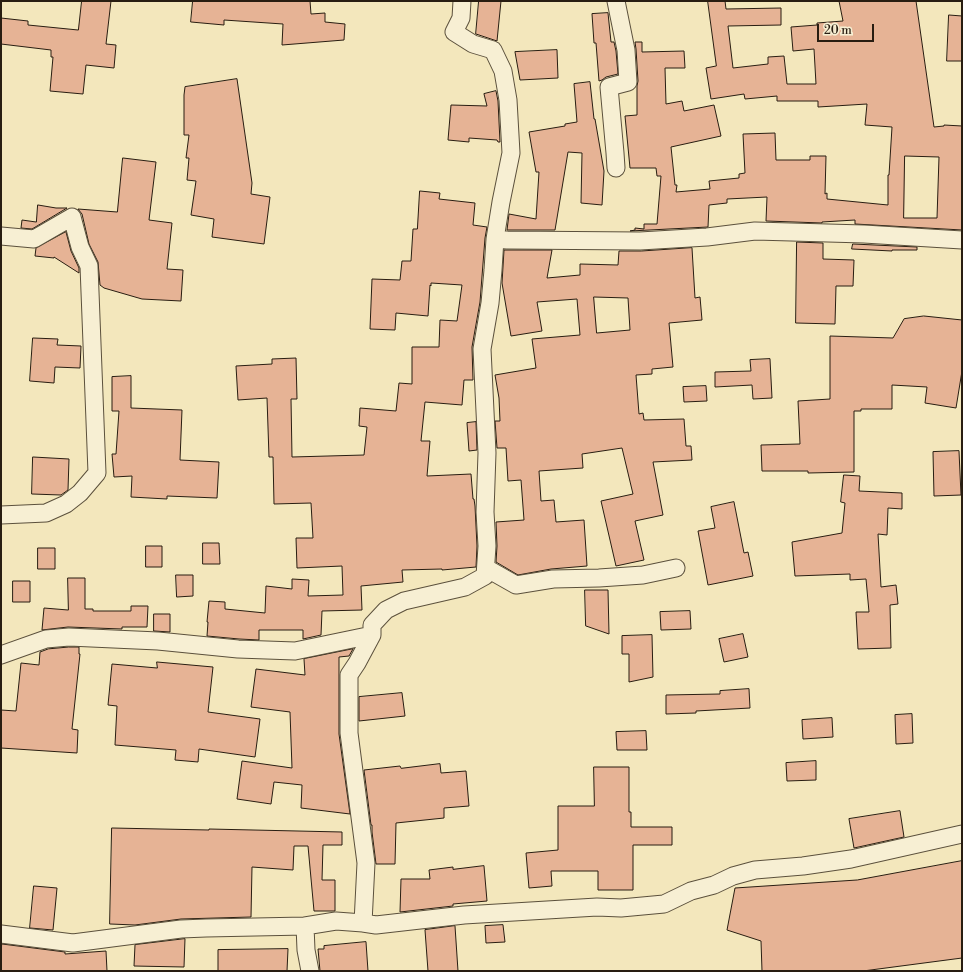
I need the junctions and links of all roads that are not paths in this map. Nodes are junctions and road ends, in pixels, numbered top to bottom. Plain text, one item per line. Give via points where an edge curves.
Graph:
1 (462, 1) edge
2 (616, 1) edge
3 (616, 168) dead end
4 (1, 236) edge
5 (495, 239) junction
6 (962, 240) edge
7 (1, 515) edge
8 (486, 568) junction
9 (676, 568) dead end
10 (372, 635) junction
11 (1, 655) edge
12 (962, 834) edge
13 (364, 923) junction
14 (305, 926) junction
15 (1, 934) edge
16 (310, 971) edge

1 - 5 street via 461,18 454,32 473,44 493,50 503,71 508,100 511,153
2 - 3 street via 626,50 628,82 609,87
4 - 7 street via 34,239 72,217 80,247 89,266 97,473 80,493 53,510 46,513
5 - 6 street via 640,241 755,231
5 - 8 street via 490,303 482,349 488,454
8 - 9 street via 516,585 553,579 643,575
8 - 10 street via 485,576 465,586 404,601 386,610 372,625
10 - 11 street via 295,651 69,637 46,640
10 - 13 street via 349,675 349,733 366,863
12 - 13 street via 851,859 756,870 691,891 664,904 464,915 376,925
13 - 14 street via 336,921
14 - 15 street via 181,929 73,943
14 - 16 street

